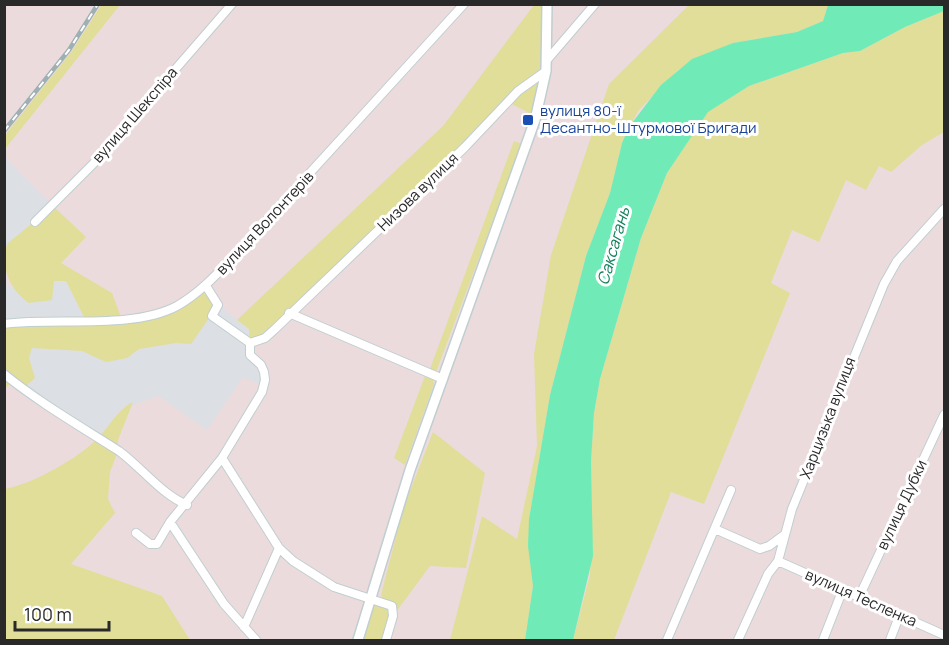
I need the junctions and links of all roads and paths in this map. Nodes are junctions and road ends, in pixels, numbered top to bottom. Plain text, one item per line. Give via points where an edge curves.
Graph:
1 (232, 4) edge
2 (464, 4) edge
3 (547, 4) edge
4 (595, 4) edge
5 (547, 60) junction
6 (546, 71) junction
7 (945, 208) edge
8 (35, 222) dead end
9 (206, 286) junction
10 (289, 314) junction
11 (4, 324) edge
12 (250, 343) junction
13 (4, 374) edge
14 (443, 379) junction
15 (945, 415) edge
16 (222, 458) junction
17 (731, 490) dead end
18 (187, 505) junction
19 (170, 522) junction
20 (715, 529) junction
21 (136, 533) dead end
22 (784, 535) junction
23 (279, 548) junction
24 (778, 561) junction
25 (843, 589) junction
26 (860, 595) junction
27 (371, 599) junction
28 (900, 614) junction
29 (244, 627) junction
30 (945, 635) edge
31 (256, 640) edge
32 (358, 640) edge
33 (386, 640) edge
34 (667, 640) edge
35 (738, 640) edge
36 (823, 640) edge
37 (890, 640) edge

1 - 8 street, вулиця Шекспіра via 94,163
2 - 9 street, вулиця Волонтерів
3 - 5 street
4 - 5 street
5 - 6 street
6 - 10 street, Низова вулиця via 518,91 465,147
6 - 14 street via 526,148
7 - 22 street, Харцизька вулиця via 897,261 884,284
9 - 11 street, вулиця Волонтерів via 175,307 122,320
9 - 12 street via 218,305 212,316
10 - 12 street, Низова вулиця via 265,338
10 - 14 street
12 - 16 street via 250,355 264,372 264,386
13 - 18 street via 118,451 173,499
14 - 27 street via 410,470
15 - 26 street, вулиця Дубки
16 - 18 street
16 - 23 street
17 - 20 street
18 - 19 street
19 - 21 street via 154,545
19 - 29 street via 224,604
20 - 22 street via 760,549
20 - 34 street
22 - 24 street, Харцизька вулиця
23 - 27 street via 334,587
23 - 29 street
24 - 25 street, вулиця Тесленка
24 - 35 street, Харцизька вулиця via 768,574
25 - 26 street, вулиця Тесленка
25 - 36 street
26 - 28 street, вулиця Тесленка
27 - 32 street
27 - 33 street via 394,609
28 - 30 street, вулиця Тесленка
28 - 37 street
29 - 31 street

